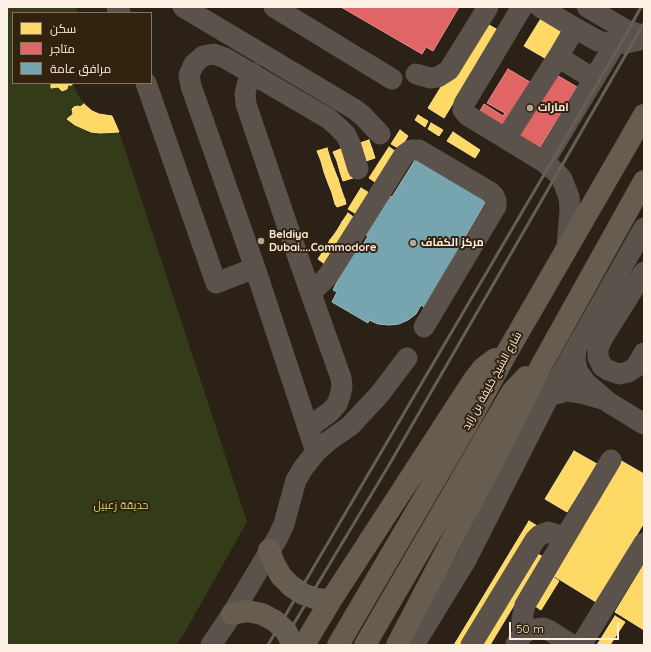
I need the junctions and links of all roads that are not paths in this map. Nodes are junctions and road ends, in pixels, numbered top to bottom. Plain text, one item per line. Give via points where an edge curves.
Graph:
1 (183, 7) edge
2 (274, 7) edge
3 (488, 7) edge
4 (522, 7) edge
5 (540, 7) edge
6 (587, 7) edge
7 (601, 12) edge
8 (575, 28) junction
9 (644, 36) edge
10 (644, 39) edge
11 (615, 44) junction
12 (558, 58) junction
13 (252, 73) junction
14 (416, 74) dead end
15 (392, 79) dead end
16 (594, 79) junction
17 (146, 84) edge
18 (644, 115) edge
19 (380, 134) dead end
20 (506, 138) junction
21 (544, 162) junction
22 (358, 169) dead end
23 (644, 182) edge
24 (644, 228) edge
25 (567, 247) junction
26 (256, 268) junction
27 (644, 272) edge
28 (310, 294) junction
29 (424, 328) dead end
30 (576, 349) junction
31 (506, 354) junction
32 (643, 357) edge
33 (407, 358) dead end
34 (541, 366) junction
35 (548, 396) junction
36 (608, 402) junction
37 (309, 419) junction
38 (644, 424) edge
39 (322, 447) junction
40 (611, 460) dead end
41 (564, 537) junction
42 (644, 543) edge
43 (269, 550) junction
44 (466, 560) junction
45 (331, 600) junction
46 (232, 614) junction
47 (519, 640) edge
48 (211, 645) edge
49 (293, 645) edge
50 (304, 645) edge
51 (338, 645) edge
52 (365, 645) edge
53 (397, 645) edge
54 (414, 645) edge
55 (431, 645) edge
56 (470, 645) edge
57 (572, 645) edge
58 (581, 645) edge

1 - 19 street via 354,109
2 - 15 street
3 - 14 street via 449,70 438,77 430,78
4 - 20 street via 463,107 467,115
5 - 8 street
6 - 7 street
7 - 9 street via 626,30
8 - 11 street via 598,40
8 - 12 street
10 - 11 street
11 - 16 street
12 - 16 street
12 - 20 street
13 - 22 street via 338,126 351,146
13 - 26 street via 214,54 203,56 194,64 190,75 191,86
13 - 28 street via 245,94 246,104
16 - 21 street
17 - 26 street via 216,283
18 - 25 main road, شارع الشيخ خليفة بن زايد
20 - 21 street
21 - 25 street via 562,179 569,197
23 - 34 main road, شارع الشيخ خليفة بن زايد
24 - 30 street
25 - 31 main road, شارع الشيخ خليفة بن زايد
26 - 37 street
27 - 32 street via 598,348 602,366 619,374 636,367
28 - 29 street via 328,276 404,155 411,150 419,150 490,192 496,201 496,206
28 - 37 street via 342,387 337,404 331,411
30 - 35 street
30 - 36 street via 575,361 578,372 586,383
31 - 45 main road via 489,363 478,374
31 - 51 main road, شارع الشيخ خليفة بن زايد
33 - 39 street via 379,395 350,426
34 - 52 main road, شارع الشيخ خليفة بن زايد via 520,382 512,392
34 - 53 main road
35 - 36 street via 567,391
35 - 44 street
36 - 38 street
37 - 39 street via 310,437
39 - 43 street via 296,480 284,524
40 - 41 street
41 - 47 street via 525,605
41 - 56 street via 548,532 535,540
42 - 58 street
43 - 45 main road via 281,576 291,586 316,599
43 - 46 street
44 - 54 street
44 - 55 street via 464,585 460,596
45 - 50 main road
46 - 48 street
46 - 49 main road via 247,611 262,614 275,621 286,632
47 - 57 street via 529,630 543,628

